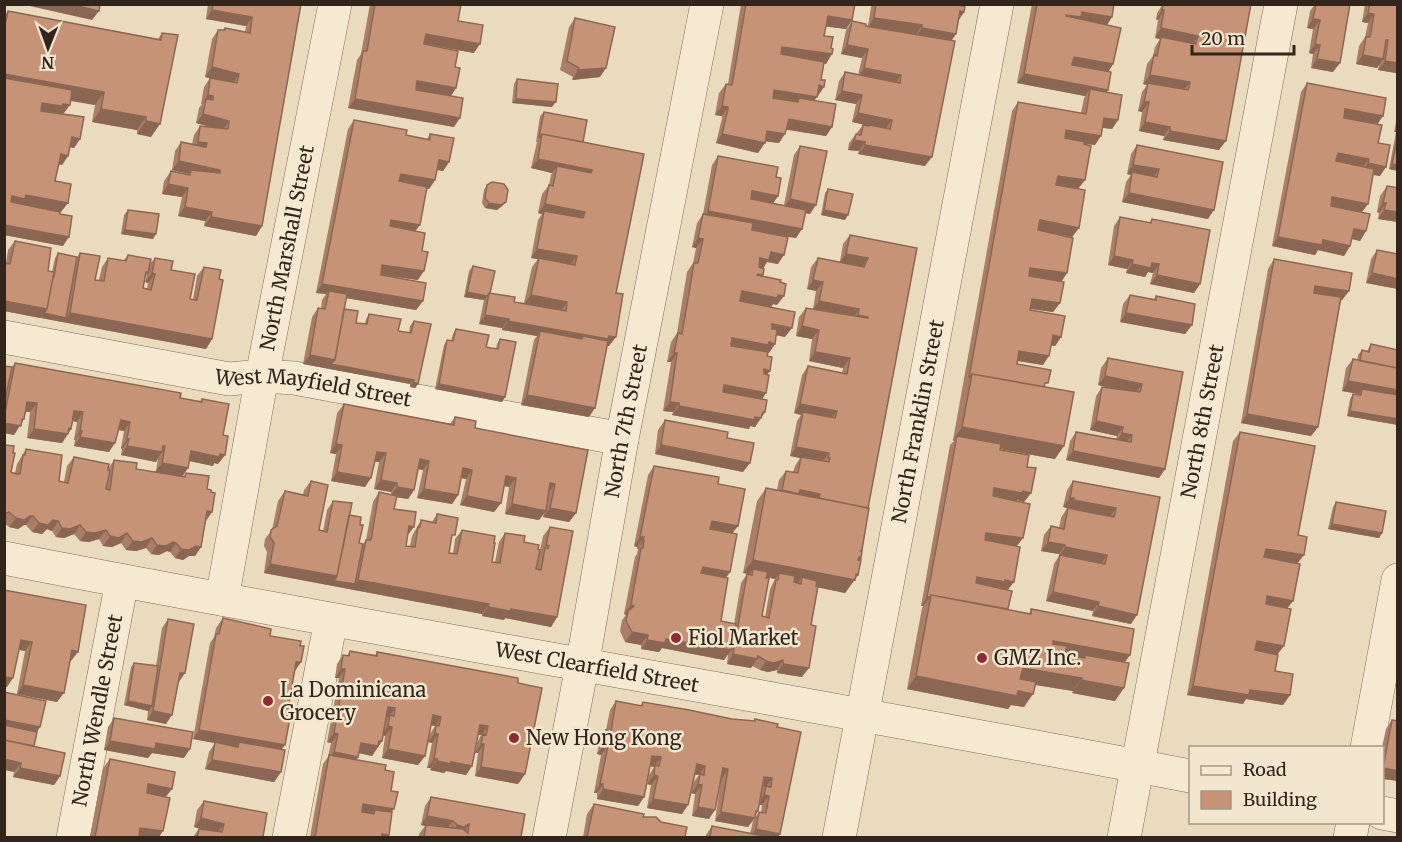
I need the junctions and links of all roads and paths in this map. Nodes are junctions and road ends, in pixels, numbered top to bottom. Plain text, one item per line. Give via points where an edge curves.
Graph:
1 (335, 4) edge
2 (707, 4) edge
3 (997, 4) edge
4 (1281, 4) edge
5 (4, 337) edge
6 (262, 376) junction
7 (622, 439) junction
8 (4, 558) edge
9 (1398, 580) edge
10 (122, 581) junction
11 (222, 599) junction
12 (331, 621) junction
13 (582, 666) junction
14 (862, 715) junction
15 (1367, 746) edge
16 (1137, 766) junction
17 (1189, 776) edge
18 (73, 837) edge
19 (289, 837) edge
20 (549, 837) edge
21 (839, 837) edge
22 (1124, 837) edge

1 - 6 street, North Marshall Street
2 - 7 street, North 7th Street
3 - 14 street, North Franklin Street
4 - 16 street, North 8th Street
5 - 6 street, West Mayfield Street via 229,379
6 - 7 street, West Mayfield Street via 294,378
6 - 11 street, North Marshall Street
7 - 13 street, North 7th Street
8 - 10 street, West Clearfield Street
9 - 15 street
10 - 11 street, West Clearfield Street
10 - 18 street, North Wendle Street
11 - 12 street, West Clearfield Street
12 - 13 street, West Clearfield Street
12 - 19 street
13 - 14 street, West Clearfield Street
13 - 20 street, North 7th Street
14 - 16 street, West Clearfield Street
14 - 21 street, North Franklin Street
16 - 17 street, West Clearfield Street
16 - 22 street, North 8th Street

